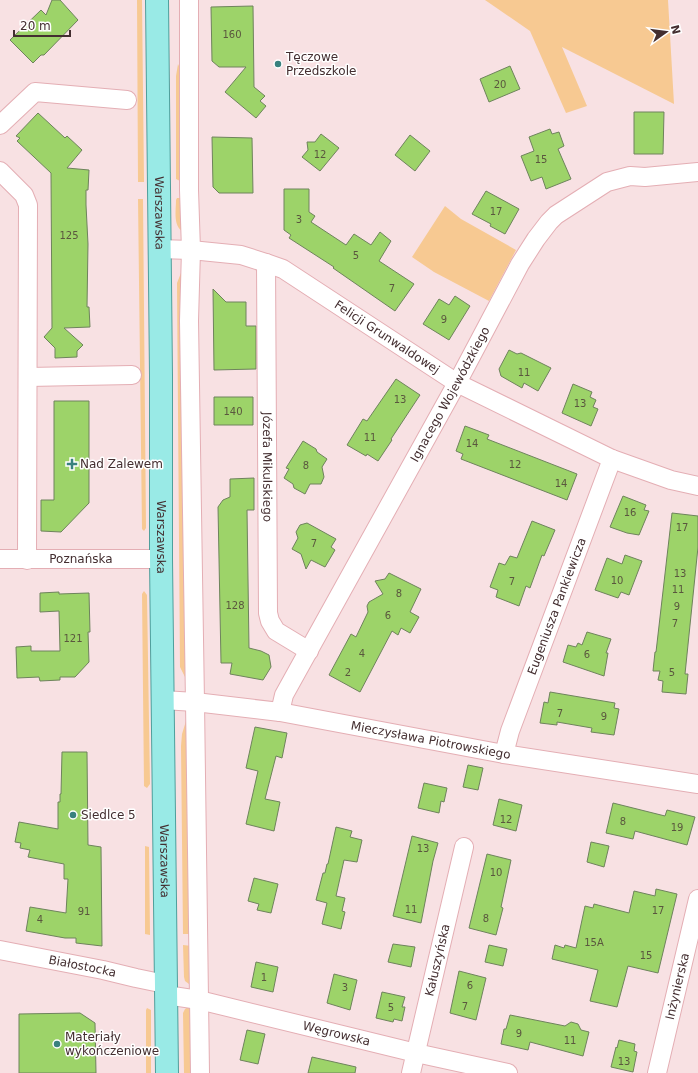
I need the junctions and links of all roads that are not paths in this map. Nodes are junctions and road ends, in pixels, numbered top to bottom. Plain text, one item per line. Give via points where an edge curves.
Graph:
1 (157, 0) edge
2 (189, 0) edge
3 (128, 100) dead end
4 (0, 125) edge
5 (0, 171) edge
6 (698, 172) edge
7 (159, 249) junction
8 (191, 250) junction
9 (266, 262) junction
10 (132, 375) dead end
11 (28, 377) junction
12 (457, 383) junction
13 (612, 459) junction
14 (698, 486) edge
15 (0, 559) edge
16 (161, 559) junction
17 (27, 560) junction
18 (309, 650) junction
19 (163, 700) junction
20 (196, 702) junction
21 (280, 712) junction
22 (504, 754) junction
23 (698, 784) edge
24 (464, 847) dead end
25 (698, 899) edge
26 (0, 950) edge
27 (166, 989) junction
28 (199, 1000) junction
29 (416, 1054) junction
30 (167, 1073) edge
31 (200, 1073) edge
32 (411, 1073) edge
33 (508, 1073) edge
34 (658, 1073) edge

1 - 7 main road, Warszawska
2 - 8 street
3 - 4 street via 35,92
5 - 11 street via 24,195 28,205
6 - 12 street, Ignacego Wojewódzkiego via 630,176 607,182 556,215 520,264
7 - 8 street, Felicji Grunwaldowej
7 - 16 main road, Warszawska
8 - 9 street, Felicji Grunwaldowej via 241,255
8 - 20 street via 189,321
9 - 12 street, Felicji Grunwaldowej via 283,269
9 - 18 street, Józefa Mikulskiego via 268,613 276,632
10 - 11 street
11 - 17 street
12 - 13 street, Felicji Grunwaldowej
12 - 18 street, Ignacego Wojewódzkiego
13 - 14 street, Felicji Grunwaldowej via 671,480
13 - 22 street, Eugeniusza Pankiewicza via 510,731
15 - 17 street, Poznańska
16 - 17 street, Poznańska
16 - 19 main road, Warszawska
18 - 21 street, Ignacego Wojewódzkiego via 284,695
19 - 20 street, Mieczysława Piotrowskiego
19 - 27 main road, Warszawska
20 - 21 street, Mieczysława Piotrowskiego
20 - 28 street
21 - 22 street, Mieczysława Piotrowskiego
22 - 23 street, Mieczysława Piotrowskiego
24 - 29 street, Kałuszyńska
25 - 34 street, Inżynierska
26 - 27 street, Białostocka
27 - 28 street, Węgrowska
27 - 30 main road, Warszawska
28 - 29 street, Węgrowska
28 - 31 street
29 - 32 street, Kałuszyńska
29 - 33 street, Węgrowska

